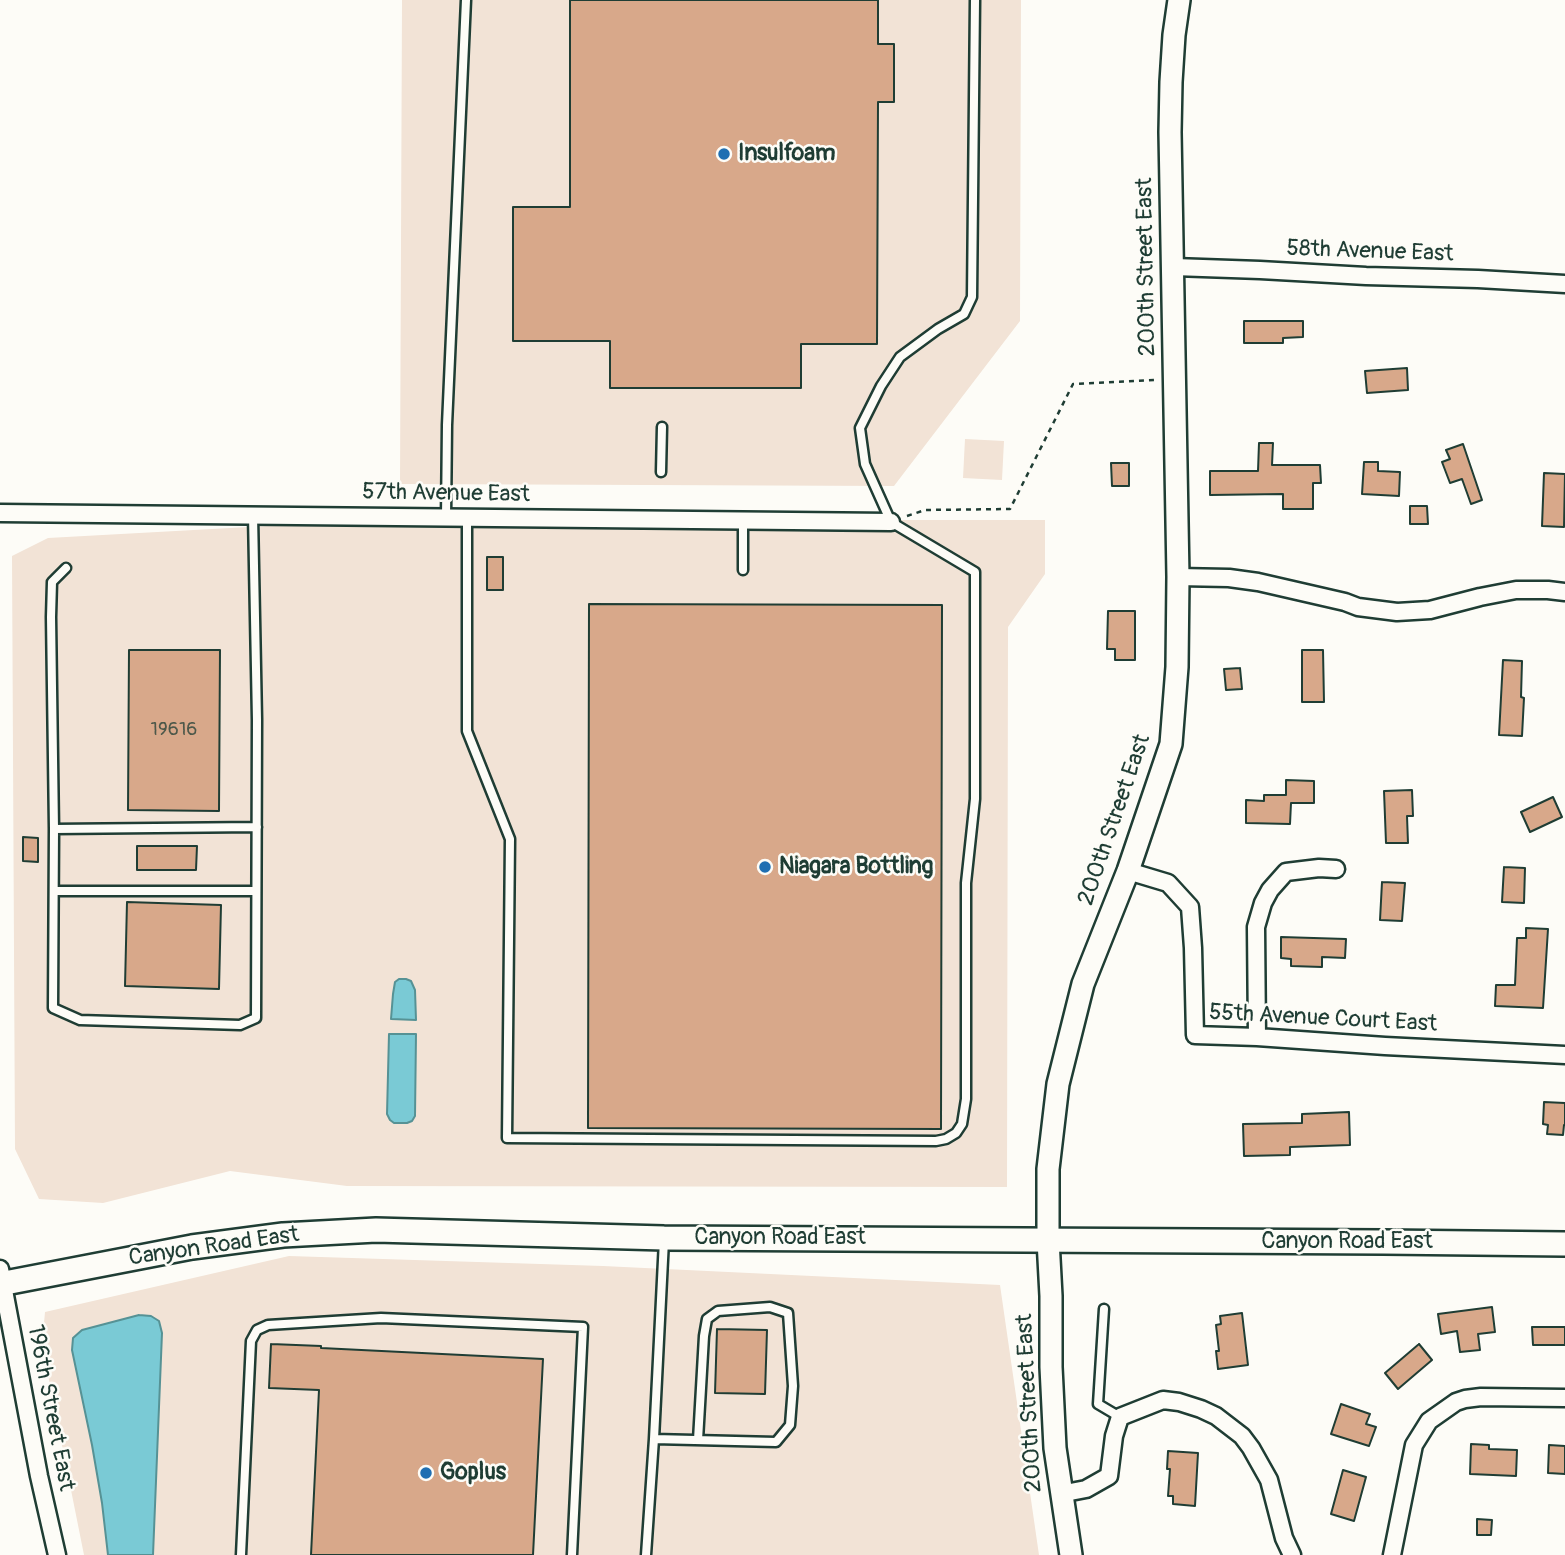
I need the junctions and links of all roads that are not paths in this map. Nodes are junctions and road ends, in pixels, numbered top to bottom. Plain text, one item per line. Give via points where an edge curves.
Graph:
1 (466, 0) edge
2 (975, 0) edge
3 (1178, 4) edge
4 (1174, 267) junction
5 (1565, 284) edge
6 (662, 427) dead end
7 (661, 472) dead end
8 (0, 513) edge
9 (253, 515) junction
10 (446, 517) junction
11 (467, 517) junction
12 (743, 520) junction
13 (891, 522) junction
14 (66, 568) dead end
15 (743, 570) dead end
16 (1178, 577) junction
17 (1565, 592) edge
18 (257, 827) junction
19 (54, 829) junction
20 (1336, 869) dead end
21 (1128, 871) junction
22 (54, 891) junction
23 (256, 891) junction
24 (1257, 1037) junction
25 (1565, 1055) edge
26 (664, 1237) junction
27 (1048, 1240) junction
28 (1565, 1244) edge
29 (1, 1279) edge
30 (1104, 1309) dead end
31 (1565, 1398) edge
32 (1120, 1417) junction
33 (654, 1439) junction
34 (698, 1440) junction
35 (1060, 1494) junction
36 (57, 1555) edge
37 (241, 1555) edge
38 (572, 1555) edge
39 (646, 1555) edge
40 (1071, 1555) edge
41 (1292, 1555) edge
42 (1392, 1555) edge

1 - 10 lane
2 - 13 lane via 972,297 964,314 900,357 860,428 866,464
3 - 4 street, 200th Street East via 1170,132
4 - 5 street, 58th Avenue East
4 - 16 street, 200th Street East
6 - 7 lane
8 - 9 street, 57th Avenue East
9 - 10 street, 57th Avenue East
9 - 18 lane
10 - 11 street, 57th Avenue East
11 - 12 street, 57th Avenue East
11 - 13 lane via 467,731 510,839 507,1138 936,1141 956,1133 966,1099 966,883 975,799 975,572
12 - 13 street, 57th Avenue East
12 - 15 lane
14 - 19 lane via 52,582
16 - 17 street via 1258,582 1396,612 1430,610 1516,590
16 - 21 street, 200th Street East via 1171,744
18 - 19 lane
18 - 23 lane
19 - 22 lane
20 - 24 street via 1286,872 1263,903 1256,927
21 - 24 street, 55th Avenue Court East via 1168,883 1190,907 1195,1035
21 - 27 street, 200th Street East via 1083,984 1058,1084 1048,1169
22 - 23 lane
22 - 23 lane via 53,1008 80,1020 240,1025 256,1018
24 - 25 street, 55th Avenue Court East
26 - 27 main road, Canyon Road East
26 - 29 main road, Canyon Road East via 376,1230 283,1235
26 - 33 lane
27 - 28 main road, Canyon Road East
27 - 35 street, 200th Street East
29 - 36 street, 196th Street East
30 - 32 lane via 1098,1404
31 - 42 street via 1481,1396 1456,1402 1429,1421 1414,1445
32 - 35 street via 1109,1476 1086,1489
32 - 41 street via 1163,1400 1201,1409 1230,1426 1251,1447 1269,1480
33 - 34 lane
33 - 39 lane
34 - 34 lane via 776,1442 790,1425 793,1386 788,1313 771,1307 718,1311 707,1319
35 - 40 street, 200th Street East
37 - 38 lane via 251,1340 268,1325 381,1318 583,1327

